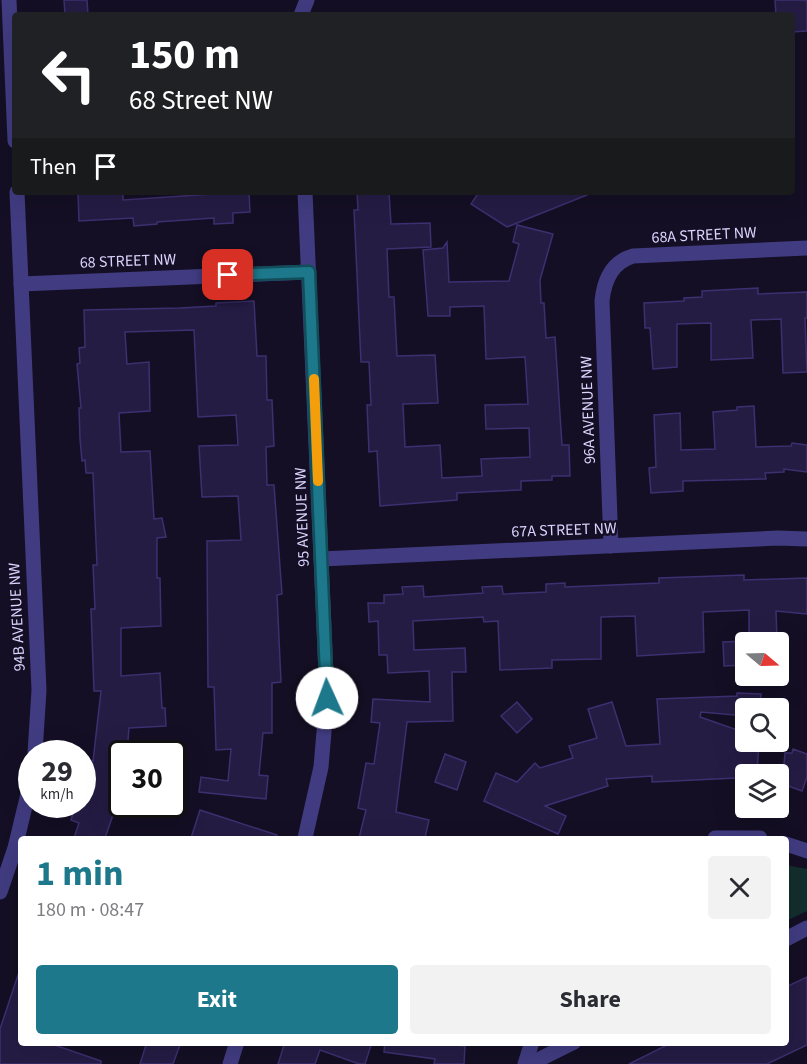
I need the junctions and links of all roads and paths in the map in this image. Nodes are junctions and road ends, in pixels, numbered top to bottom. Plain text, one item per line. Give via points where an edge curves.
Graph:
1 (9, 0) edge
2 (12, 70) edge
3 (17, 195) edge
4 (305, 195) edge
5 (807, 248) edge
6 (309, 272) junction
7 (609, 274) joint
8 (21, 284) junction
9 (807, 539) edge
10 (611, 546) junction
11 (321, 560) junction
12 (36, 740) edge
13 (22, 818) edge
14 (306, 836) edge
15 (789, 845) edge
16 (807, 851) edge
17 (0, 892) edge
18 (807, 928) edge
19 (789, 937) edge
20 (236, 1046) edge
21 (531, 1046) edge
22 (566, 1046) edge
23 (230, 1064) edge
24 (525, 1064) edge
25 (530, 1064) edge

1 - 2 street
3 - 8 street, 94B AVENUE NW
4 - 6 street, 95 AVENUE NW
5 - 7 street, 68A STREET NW via 633,256
6 - 8 street, 68 STREET NW
6 - 11 street, 95 AVENUE NW
7 - 10 street, 96A AVENUE NW via 602,301
8 - 12 street, 94B AVENUE NW via 39,690
9 - 10 street, 67A STREET NW
10 - 11 street, 67A STREET NW
11 - 14 street, 95 AVENUE NW via 326,728
13 - 17 street
15 - 16 street
18 - 19 street
20 - 23 street
21 - 24 street
22 - 25 street

